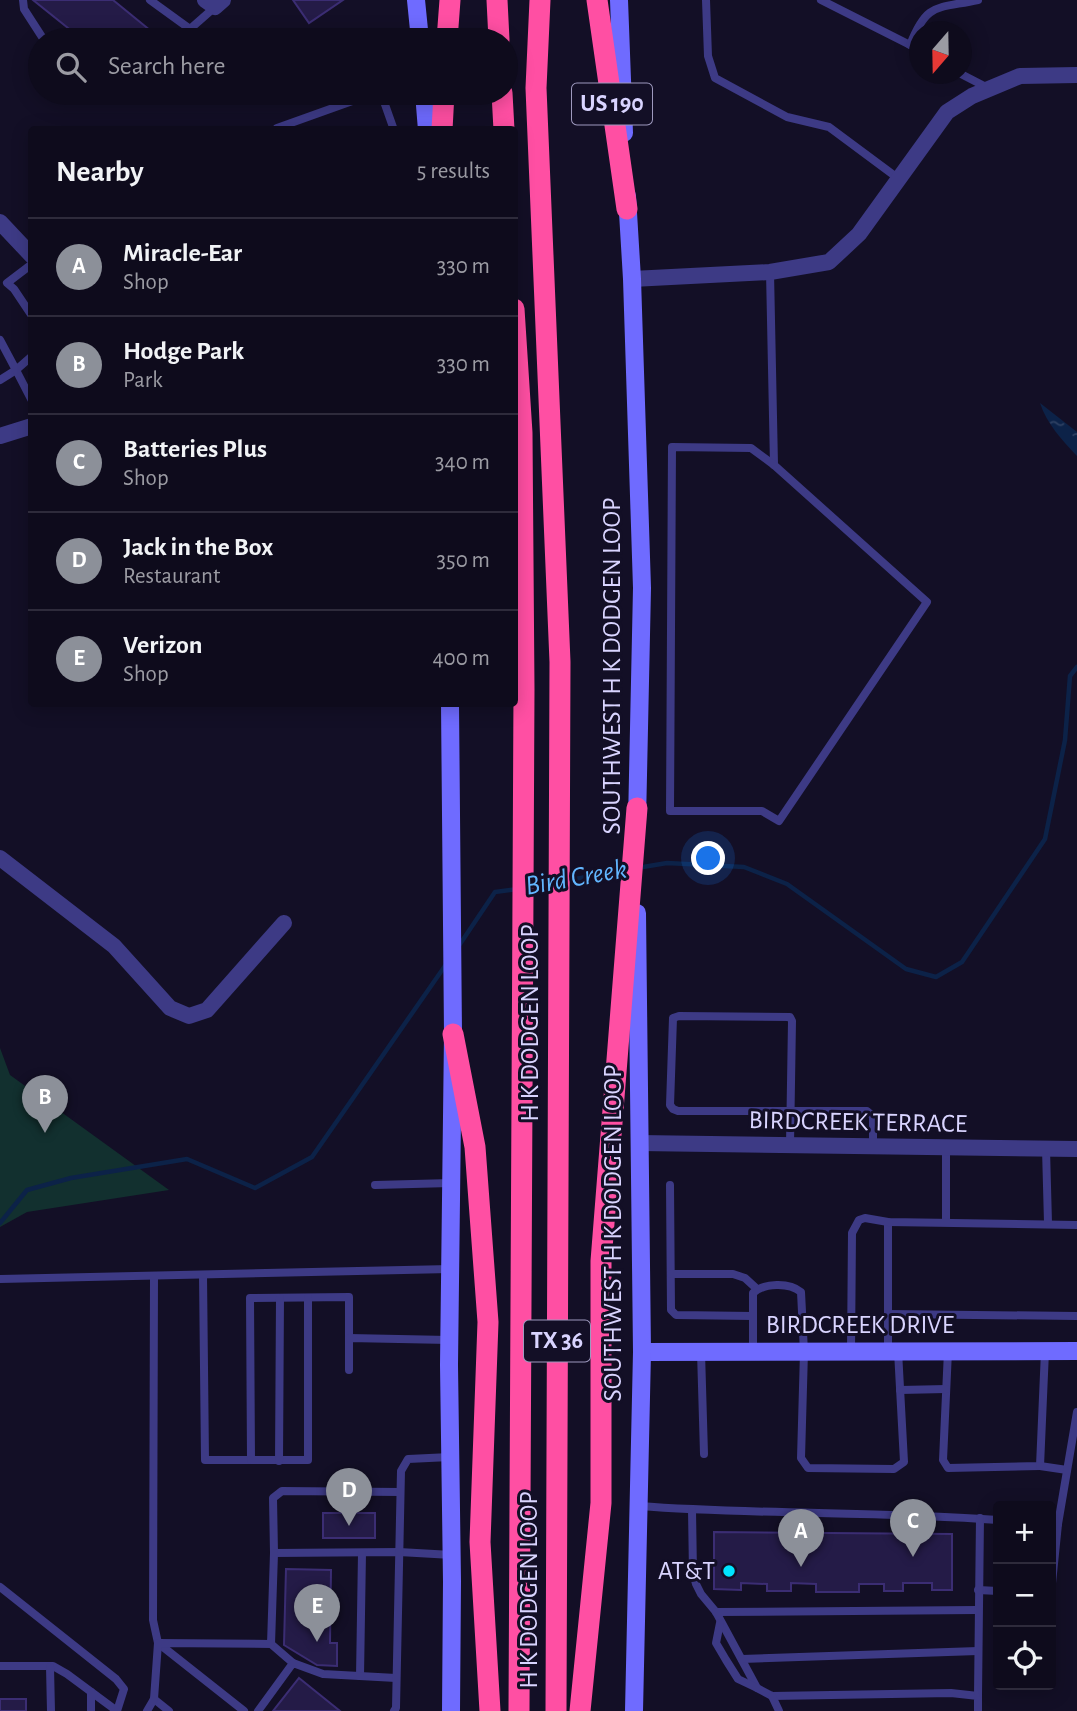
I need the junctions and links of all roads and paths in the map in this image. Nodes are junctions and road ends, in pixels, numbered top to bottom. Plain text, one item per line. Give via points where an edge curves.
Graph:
1 (23, 0) edge
2 (150, 0) edge
3 (416, 0) edge
4 (450, 0) edge
5 (497, 0) edge
6 (540, 0) edge
7 (597, 0) edge
8 (619, 0) edge
9 (706, 0) edge
10 (821, 0) edge
11 (978, 0) edge
12 (214, 2) edge
13 (919, 21) edge
14 (36, 28) edge
15 (189, 28) edge
16 (191, 28) edge
17 (419, 28) edge
18 (447, 28) edge
19 (498, 28) edge
20 (909, 44) edge
21 (1077, 75) edge
22 (972, 80) edge
23 (990, 89) junction
24 (342, 105) edge
25 (385, 105) edge
26 (425, 105) edge
27 (443, 105) edge
28 (503, 105) edge
29 (285, 126) edge
30 (393, 126) edge
31 (428, 126) edge
32 (442, 126) edge
33 (504, 126) edge
34 (899, 179) junction
35 (627, 209) junction
36 (0, 222) edge
37 (28, 252) edge
38 (28, 267) edge
39 (770, 272) junction
40 (632, 279) junction
41 (3, 285) edge
42 (28, 310) edge
43 (0, 340) edge
44 (28, 360) edge
45 (16, 370) junction
46 (518, 371) edge
47 (0, 380) edge
48 (28, 393) edge
49 (28, 427) edge
50 (0, 436) edge
51 (774, 464) junction
52 (450, 707) edge
53 (637, 808) joint
54 (0, 858) edge
55 (284, 923) dead end
56 (631, 963) junction
57 (453, 1034) junction
58 (791, 1111) junction
59 (639, 1143) junction
60 (790, 1145) junction
61 (873, 1146) junction
62 (946, 1147) junction
63 (1046, 1149) junction
64 (1077, 1149) edge
65 (451, 1183) junction
66 (375, 1185) dead end
67 (670, 1185) dead end
68 (888, 1222) junction
69 (946, 1223) junction
70 (1048, 1223) junction
71 (1077, 1225) edge
72 (450, 1269) junction
73 (671, 1274) junction
74 (203, 1275) junction
75 (154, 1276) junction
76 (0, 1279) edge
77 (757, 1289) junction
78 (308, 1297) junction
79 (280, 1298) junction
80 (888, 1314) junction
81 (753, 1315) junction
82 (1077, 1316) edge
83 (349, 1338) junction
84 (449, 1339) junction
85 (948, 1351) junction
86 (1045, 1351) junction
87 (1077, 1351) edge
88 (642, 1352) junction
89 (701, 1352) junction
90 (753, 1352) junction
91 (804, 1352) junction
92 (852, 1352) junction
93 (893, 1352) junction
94 (349, 1370) dead end
95 (946, 1389) junction
96 (900, 1390) junction
97 (1077, 1412) edge
98 (704, 1454) dead end
99 (450, 1457) junction
100 (251, 1460) junction
101 (279, 1461) junction
102 (1040, 1466) junction
103 (1067, 1470) junction
104 (400, 1492) junction
105 (639, 1506) junction
106 (692, 1510) junction
107 (1056, 1515) edge
108 (980, 1518) junction
109 (993, 1519) edge
110 (399, 1552) junction
111 (274, 1553) junction
112 (362, 1553) junction
113 (452, 1555) junction
114 (0, 1587) edge
115 (978, 1590) junction
116 (993, 1591) edge
117 (977, 1610) junction
118 (716, 1612) junction
119 (720, 1623) junction
120 (158, 1643) junction
121 (271, 1644) junction
122 (978, 1651) junction
123 (742, 1659) junction
124 (293, 1663) junction
125 (0, 1666) edge
126 (50, 1667) junction
127 (360, 1676) junction
128 (396, 1678) junction
129 (757, 1688) junction
130 (91, 1692) junction
131 (772, 1696) junction
132 (978, 1696) junction
133 (154, 1699) junction
134 (51, 1711) edge
135 (91, 1711) edge
136 (147, 1711) edge
137 (169, 1711) edge
138 (244, 1711) edge
139 (258, 1711) edge
140 (394, 1711) edge
141 (452, 1711) edge
142 (491, 1711) edge
143 (519, 1711) edge
144 (556, 1711) edge
145 (580, 1711) edge
146 (634, 1711) edge
147 (779, 1711) edge
148 (978, 1711) edge

1 - 14 lane
2 - 15 lane
3 - 17 main road
4 - 18 highway
5 - 19 highway
6 - 144 highway, H K DODGEN LOOP / TX 36 via 536,88 560,662
7 - 35 highway, US 190
8 - 35 main road, SOUTHWEST H K DODGEN LOOP
9 - 34 lane via 708,56 715,78 787,117 829,127
10 - 20 lane
11 - 13 lane via 931,9
12 - 16 lane
21 - 23 street via 1020,76
22 - 23 lane
23 - 34 street via 947,112
24 - 29 lane
25 - 30 lane
26 - 31 main road
27 - 32 highway
28 - 33 highway
34 - 39 street via 859,234 829,262
35 - 40 main road, SOUTHWEST H K DODGEN LOOP / US 190
36 - 37 street
38 - 41 lane
39 - 40 street
39 - 51 lane
40 - 53 main road, SOUTHWEST H K DODGEN LOOP / US 190 via 642,588
41 - 42 lane via 14,289
43 - 45 lane
44 - 45 lane
45 - 47 lane
45 - 48 lane
46 - 143 highway, H K DODGEN LOOP / TX 36 via 524,765
49 - 50 street
51 - 51 lane via 751,448 672,447 670,811 762,811 779,821 927,602
52 - 57 main road
53 - 56 highway
54 - 55 street via 114,946 170,1007 189,1016 207,1010
56 - 59 main road, SOUTHWEST H K DODGEN LOOP
56 - 145 highway via 601,1261 601,1503
57 - 65 main road
57 - 142 highway via 475,1147 488,1322 480,1542
58 - 58 lane via 673,1109 673,1018 790,1017
58 - 60 lane
58 - 61 lane via 871,1112
59 - 60 street, BIRDCREEK TERRACE
59 - 88 main road, SOUTHWEST H K DODGEN LOOP
60 - 61 street, BIRDCREEK TERRACE
61 - 62 street, BIRDCREEK TERRACE
62 - 63 street, BIRDCREEK TERRACE
62 - 69 lane
63 - 64 street, BIRDCREEK TERRACE
63 - 70 lane
65 - 66 lane
65 - 72 main road
67 - 73 lane
68 - 69 lane
68 - 80 lane
68 - 92 lane via 865,1218 852,1233
69 - 70 lane
70 - 71 lane
72 - 74 lane
72 - 84 main road
73 - 77 lane via 733,1274
73 - 81 lane via 671,1310 677,1315
74 - 75 lane
74 - 100 lane via 205,1460
75 - 76 lane
75 - 120 lane via 153,1620
77 - 81 lane
77 - 91 lane via 794,1287 801,1292
78 - 79 lane
78 - 83 lane via 349,1297
78 - 101 lane via 308,1461
79 - 100 lane via 250,1298
79 - 101 lane
80 - 82 lane
80 - 93 lane
81 - 90 lane
83 - 84 lane
83 - 94 lane
84 - 99 main road
85 - 86 main road, BIRDCREEK DRIVE
85 - 93 main road, BIRDCREEK DRIVE
85 - 95 lane
86 - 87 main road, BIRDCREEK DRIVE
86 - 102 lane
88 - 89 main road, BIRDCREEK DRIVE
88 - 105 main road, SOUTHWEST H K DODGEN LOOP
89 - 90 main road, BIRDCREEK DRIVE
89 - 98 lane
90 - 91 main road, BIRDCREEK DRIVE
91 - 92 main road, BIRDCREEK DRIVE
91 - 96 lane via 802,1458 808,1468 894,1469 904,1462
92 - 93 main road, BIRDCREEK DRIVE
93 - 96 lane
95 - 96 lane
95 - 102 lane via 943,1460 948,1468
97 - 103 lane
99 - 104 lane via 408,1459 401,1471
99 - 113 main road
100 - 101 lane
102 - 103 lane
103 - 107 lane
104 - 110 lane
104 - 111 lane via 282,1491 273,1498
105 - 106 lane
105 - 146 main road, SOUTHWEST H K DODGEN LOOP
106 - 108 lane
106 - 118 lane via 693,1573 701,1594
108 - 109 lane
108 - 115 lane
110 - 112 lane
110 - 113 lane
110 - 128 lane
111 - 112 lane
111 - 121 lane
112 - 127 lane
113 - 141 main road
114 - 130 lane via 124,1689 117,1711
115 - 116 lane
115 - 117 lane
117 - 118 lane
117 - 122 lane
118 - 119 lane
119 - 123 lane
119 - 129 lane via 716,1643 738,1679
120 - 121 lane
120 - 133 lane
120 - 138 lane
121 - 124 lane
122 - 123 lane
122 - 132 lane
123 - 129 lane
124 - 127 lane via 323,1674
124 - 139 lane
125 - 126 lane
126 - 130 lane
126 - 134 lane
127 - 128 lane
128 - 140 lane
129 - 131 lane
130 - 135 lane
131 - 132 lane
131 - 147 lane
132 - 148 lane
133 - 136 lane
133 - 137 lane

